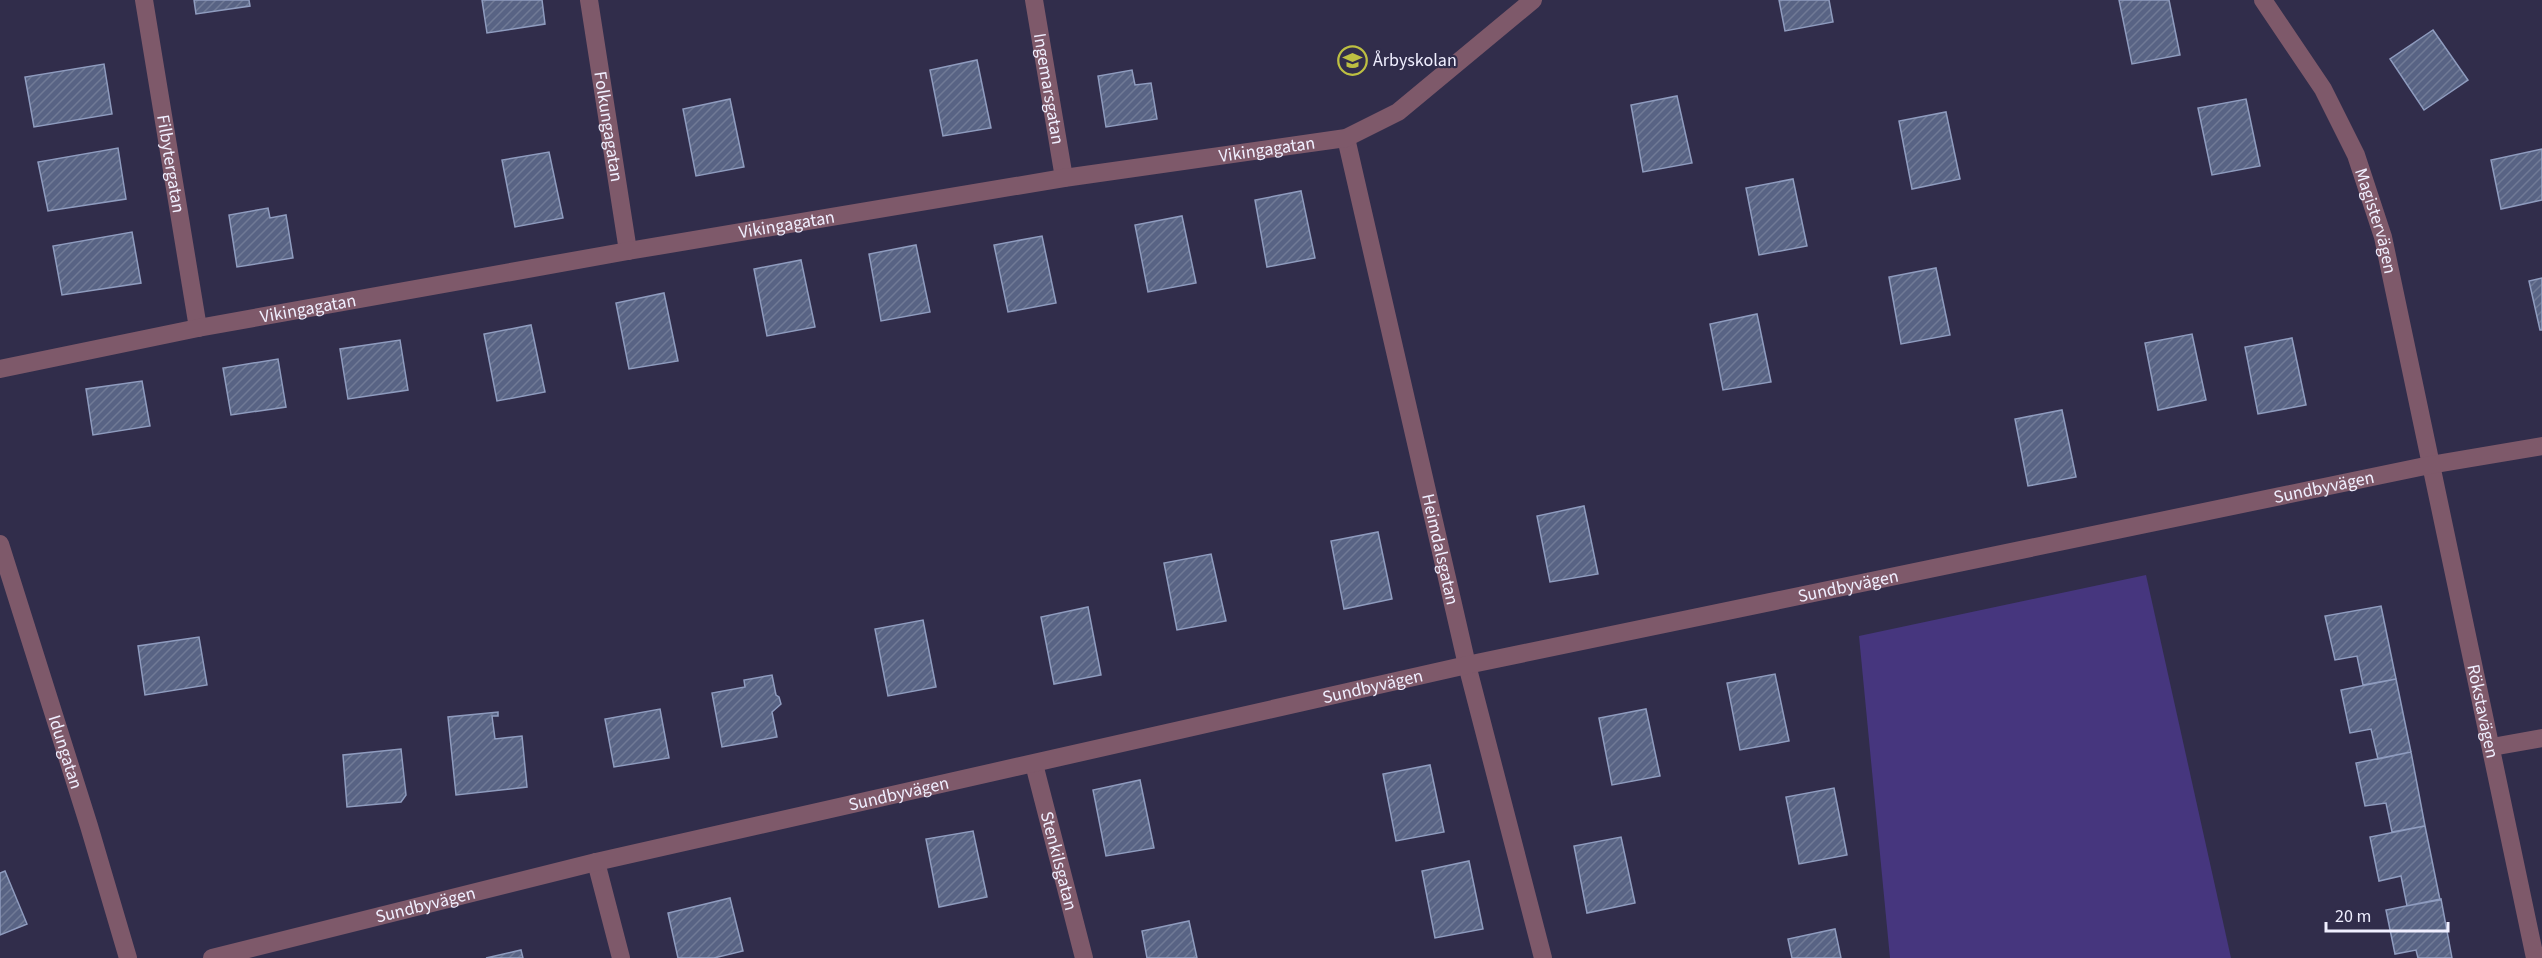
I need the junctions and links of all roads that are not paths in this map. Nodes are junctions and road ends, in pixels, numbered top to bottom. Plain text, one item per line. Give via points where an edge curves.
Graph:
1 (144, 0) edge
2 (589, 0) edge
3 (1034, 0) edge
4 (1533, 0) edge
5 (2263, 0) edge
6 (1346, 138) junction
7 (1064, 178) junction
8 (628, 251) junction
9 (198, 328) junction
10 (0, 369) edge
11 (2542, 447) edge
12 (2430, 465) junction
13 (0, 544) edge
14 (1467, 665) junction
15 (2542, 738) edge
16 (2492, 747) junction
17 (1034, 764) junction
18 (596, 862) junction
19 (128, 958) edge
20 (212, 958) edge
21 (621, 958) edge
22 (1084, 958) edge
23 (1543, 958) edge
24 (2535, 958) edge

1 - 9 street, Filbytergatan
2 - 8 street, Folkungagatan
3 - 7 street, Ingemarsgatan
4 - 6 street, Vikingagatan via 1398,112
5 - 12 street, Magistervägen via 2323,89 2356,155 2383,237
6 - 7 street, Vikingagatan
6 - 14 street, Heimdalsgatan
7 - 8 street, Vikingagatan
8 - 9 street, Vikingagatan
9 - 10 street, Vikingagatan
11 - 12 street, Sundbyvägen
12 - 14 street, Sundbyvägen
12 - 16 street, Rökstavägen
13 - 19 street, Idungatan
14 - 17 street, Sundbyvägen
14 - 23 street, Heimdalsgatan
15 - 16 street
16 - 24 street, Rökstavägen
17 - 18 street, Sundbyvägen
17 - 22 street, Stenkilsgatan
18 - 20 street, Sundbyvägen
18 - 21 street

